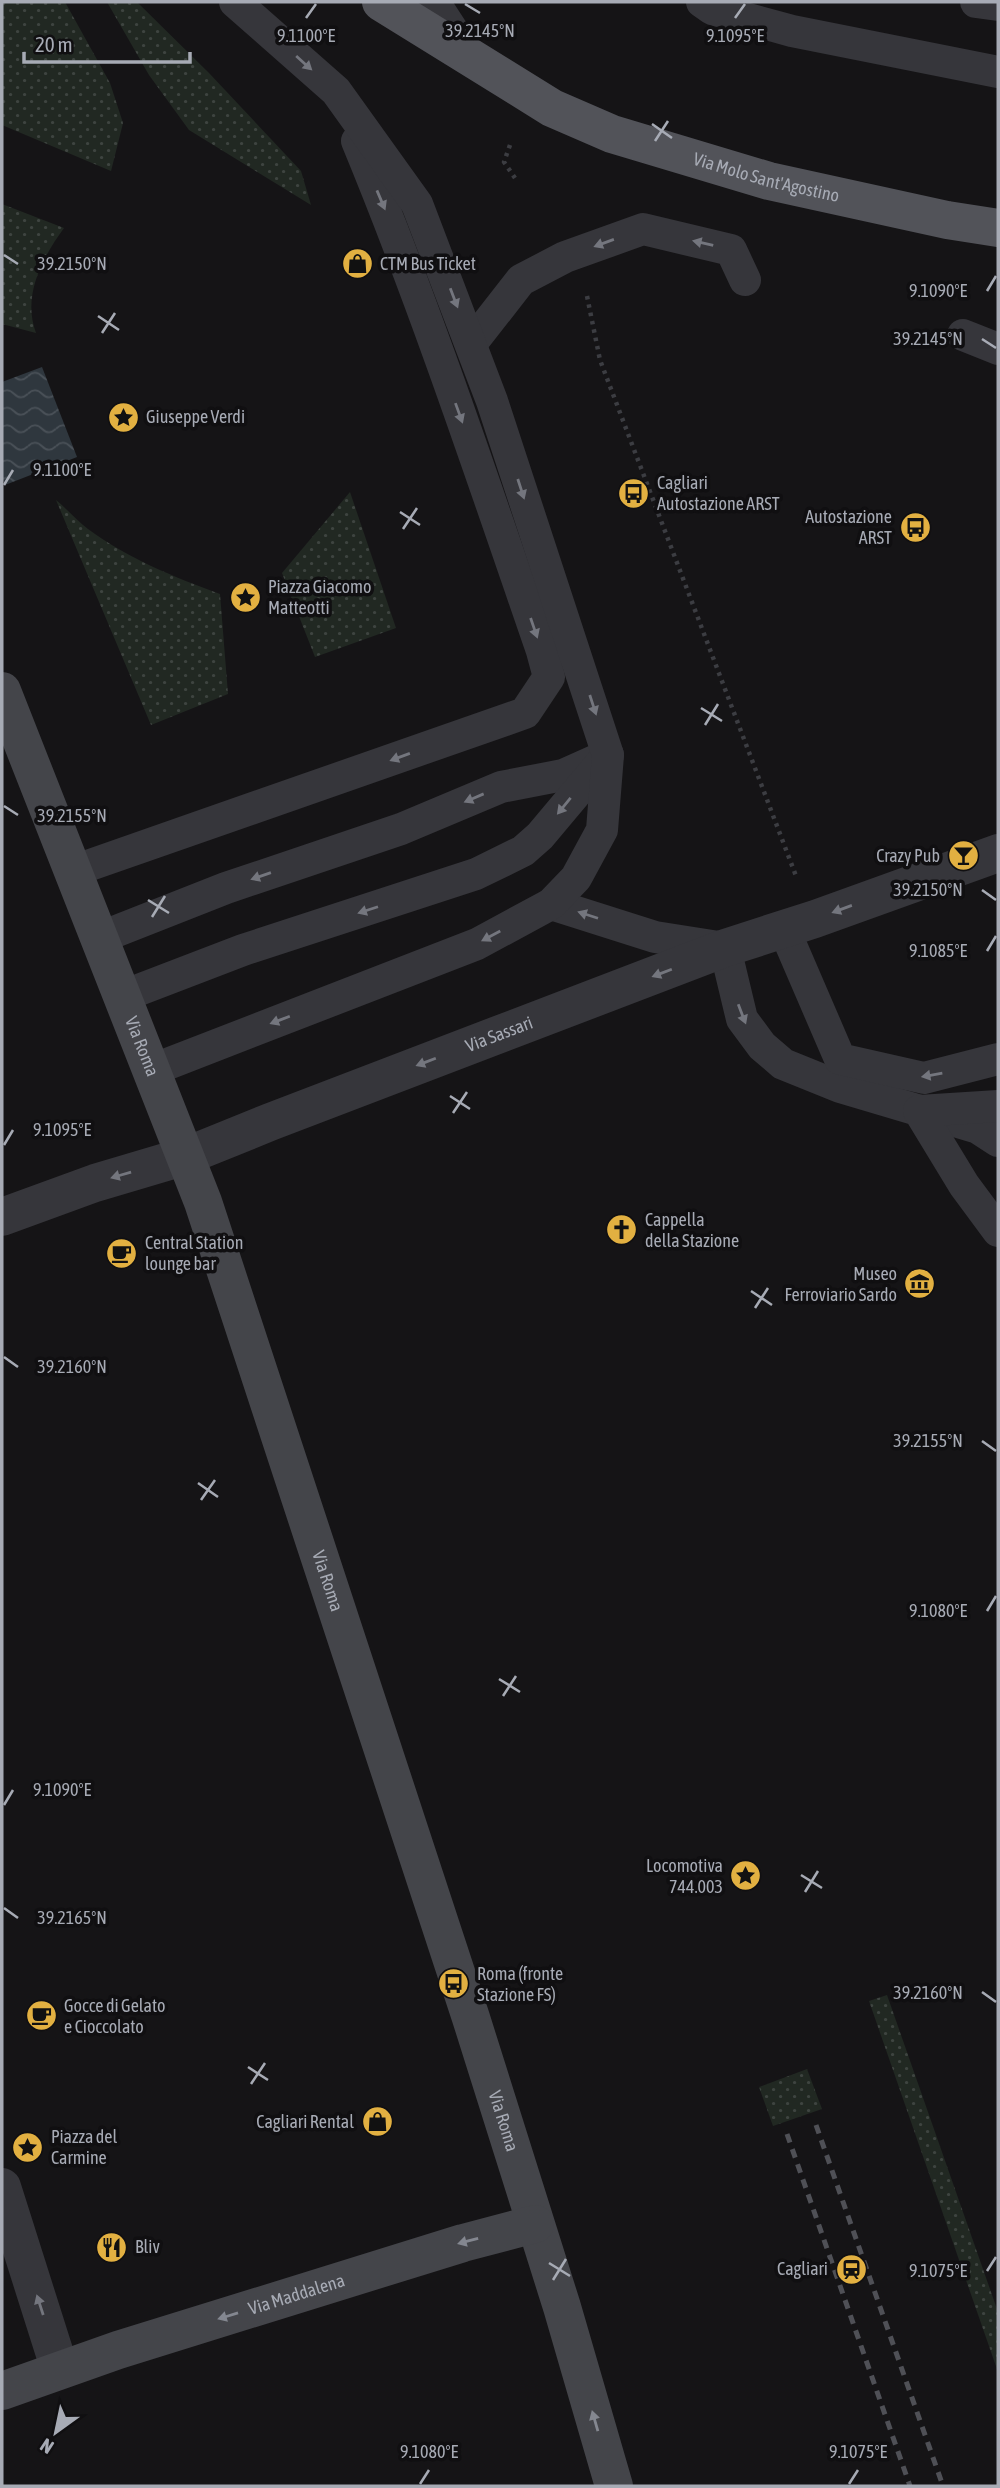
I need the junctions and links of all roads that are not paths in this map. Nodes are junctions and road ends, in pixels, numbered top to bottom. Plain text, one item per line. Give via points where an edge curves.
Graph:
1 (235, 2) edge
2 (381, 2) edge
3 (434, 2) edge
4 (702, 2) edge
5 (778, 2) edge
6 (976, 2) edge
7 (998, 5) edge
8 (792, 31) junction
9 (470, 57) junction
10 (998, 72) edge
11 (336, 92) junction
12 (998, 228) edge
13 (745, 280) dead end
14 (964, 335) dead end
15 (471, 344) junction
16 (998, 349) edge
17 (2, 691) edge
18 (608, 755) junction
19 (998, 853) edge
20 (73, 871) junction
21 (551, 904) junction
22 (799, 924) junction
23 (99, 938) junction
24 (725, 948) junction
25 (123, 996) junction
26 (998, 1059) edge
27 (152, 1070) junction
28 (998, 1106) edge
29 (919, 1111) junction
30 (998, 1142) edge
31 (186, 1156) junction
32 (2, 1217) edge
33 (998, 1231) edge
34 (2, 2187) edge
35 (535, 2224) junction
36 (60, 2370) junction
37 (2, 2391) edge
38 (614, 2486) edge

1 -> 11 lane
2 - 9 main road, Via Molo Sant'Agostino
3 - 9 lane
4 - 8 lane via 712,9
5 - 8 lane
6 - 7 lane
8 - 10 lane
9 - 12 main road, Via Molo Sant'Agostino via 552,108 612,134 769,181
11 -> 15 lane via 417,204
11 -> 20 lane via 389,218 549,677 525,713
13 -> 15 lane via 731,250 643,229 565,257 521,280
14 - 16 lane
15 -> 18 lane
17 - 20 main road, Via Roma
18 - 21 lane via 602,830 576,878
18 -> 23 lane via 563,775 501,787 401,829 226,888
18 -> 25 lane via 523,851 476,874 243,950
19 -> 22 street, Via Sassari
20 - 23 main road, Via Roma
24 -> 21 lane via 655,937
21 -> 27 lane via 477,944
22 - 24 street, Via Sassari
26 -> 22 lane via 924,1078 840,1059
23 - 25 main road, Via Roma
24 -> 29 lane via 742,1019 783,1064
24 -> 31 street, Via Sassari
25 - 27 main road, Via Roma
27 - 31 main road, Via Roma
28 - 29 lane
29 - 30 lane via 978,1128
29 - 33 lane
31 -> 32 street, Via Sassari
31 - 35 main road, Via Roma
36 -> 34 street
35 -> 36 main road, Via Maddalena
38 -> 35 main road, Via Roma
36 - 37 main road

